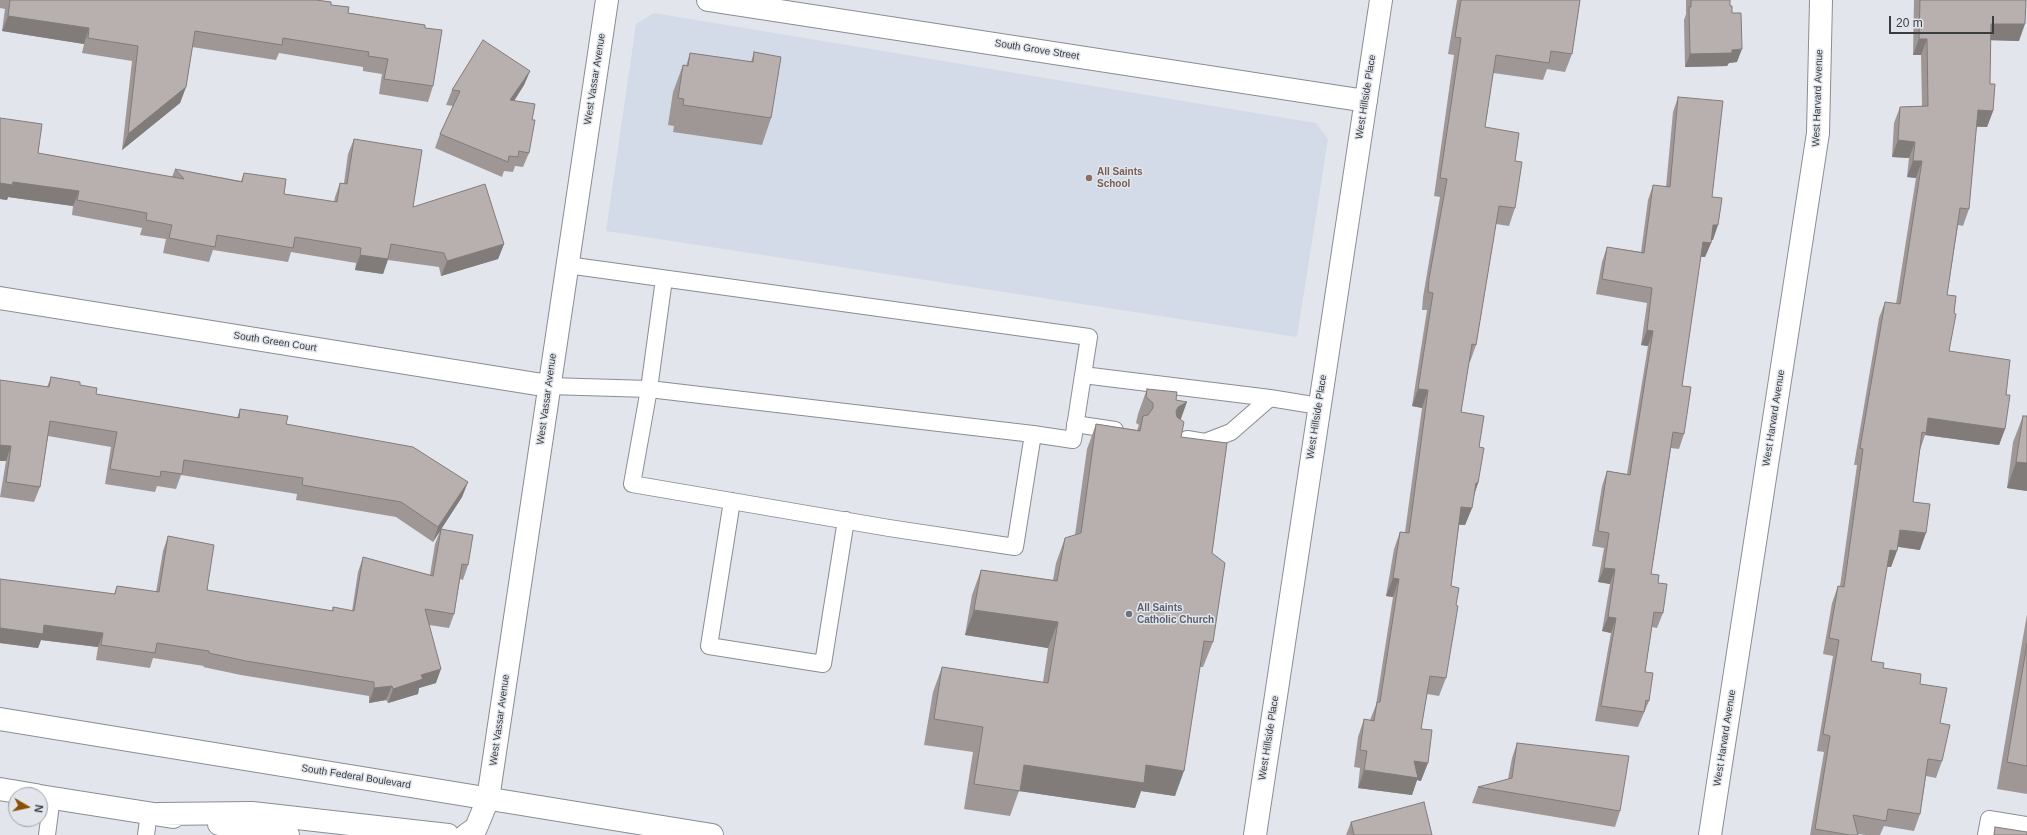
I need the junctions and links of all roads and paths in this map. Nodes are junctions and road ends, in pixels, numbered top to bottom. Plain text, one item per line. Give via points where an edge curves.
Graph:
1 (606, 0) edge
2 (708, 0) edge
3 (1381, 0) edge
4 (1821, 0) edge
5 (1366, 101) junction
6 (567, 264) junction
7 (664, 280) junction
8 (0, 298) edge
9 (1083, 375) junction
10 (549, 386) junction
11 (649, 389) junction
12 (1270, 398) junction
13 (1319, 406) junction
14 (1076, 424) junction
15 (1128, 431) edge
16 (1033, 434) junction
17 (1176, 438) edge
18 (732, 501) junction
19 (846, 520) junction
20 (0, 719) edge
21 (48, 797) edge
22 (488, 799) junction
23 (154, 814) junction
24 (2027, 825) edge
25 (146, 835) edge
26 (288, 835) edge
27 (448, 835) edge
28 (466, 835) edge
29 (712, 835) edge
30 (1255, 835) edge
31 (1710, 835) edge
32 (1986, 835) edge

1 - 6 street, West Vassar Avenue
2 - 5 street, South Grove Street
3 - 5 street, West Hillside Place
4 - 31 street, West Harvard Avenue via 1818,133
5 - 13 street, West Hillside Place
6 - 7 lane
6 - 10 street, West Vassar Avenue
7 - 9 lane via 1089,337
7 - 11 lane
8 - 10 street, South Green Court
9 - 12 lane
9 - 14 lane
10 - 11 lane
10 - 22 street, West Vassar Avenue
11 - 16 lane
11 - 18 lane via 632,484
12 - 13 lane
12 - 17 lane via 1230,432 1205,442
13 - 30 street, West Hillside Place
14 - 15 lane
14 - 16 lane via 1073,440
16 - 19 lane via 1015,547
18 - 19 lane
18 - 19 lane via 709,646 823,664
20 - 22 street, South Federal Boulevard
21 - 23 street
22 - 28 street, West Vassar Avenue via 476,828
22 - 29 street, South Federal Boulevard
23 - 25 lane
23 - 26 street
23 - 27 street via 252,813
24 - 32 lane via 1989,819

